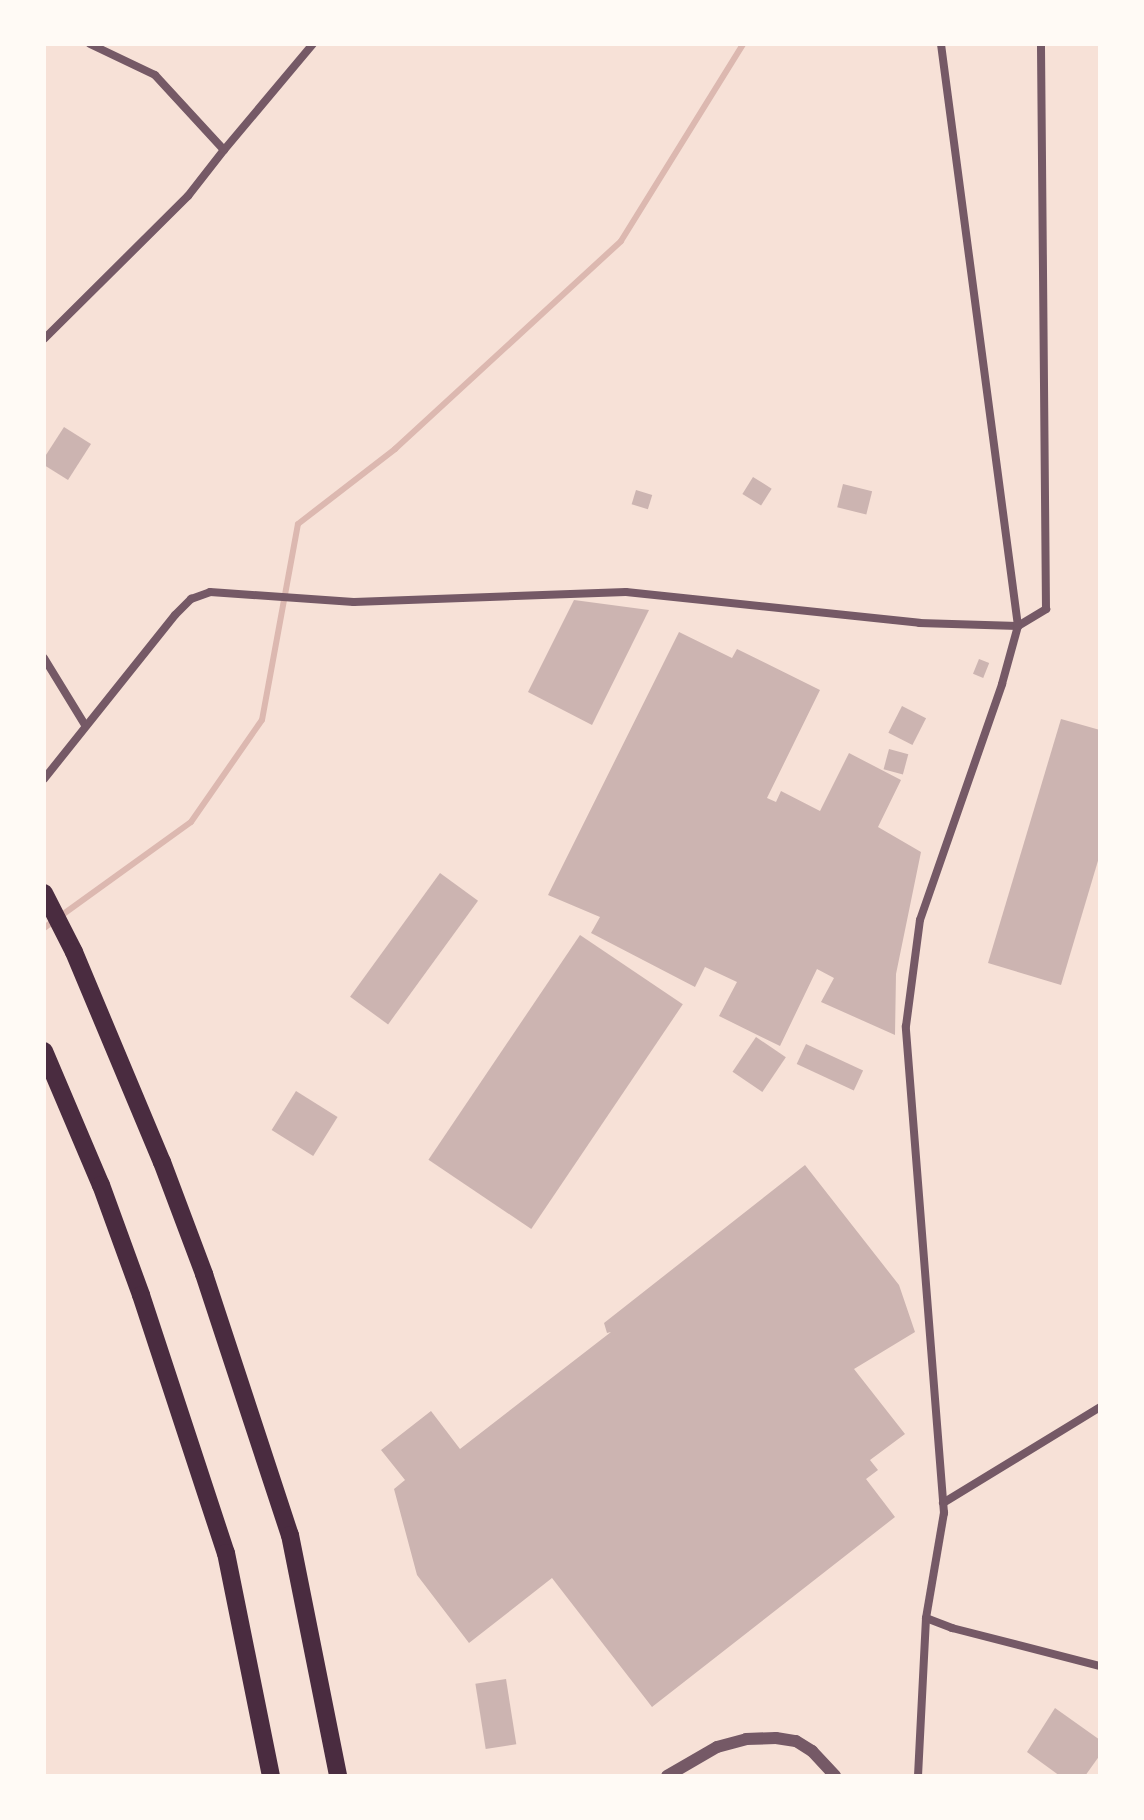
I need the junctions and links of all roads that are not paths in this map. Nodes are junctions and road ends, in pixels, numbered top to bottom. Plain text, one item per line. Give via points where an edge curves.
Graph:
1 (90, 44) edge
2 (313, 44) edge
3 (941, 44) edge
4 (1041, 44) edge
5 (224, 150) junction
6 (44, 339) edge
7 (1018, 626) junction
8 (44, 658) edge
9 (85, 725) junction
10 (44, 779) edge
11 (44, 893) edge
12 (44, 1051) edge
13 (1100, 1407) edge
14 (943, 1503) junction
15 (926, 1618) junction
16 (1100, 1666) edge
17 (271, 1776) edge
18 (339, 1776) edge
19 (667, 1776) edge
20 (835, 1776) edge
21 (918, 1776) edge

1 - 5 street via 155,75
2 - 5 street
3 - 7 street
4 - 7 street via 1046,609
5 - 6 street via 188,196
7 - 9 street via 919,623 626,592 354,602 210,592 191,599
7 - 14 street via 920,920 906,1026
8 - 9 street
9 - 10 street
11 - 18 highway via 157,1148 204,1274 290,1535
12 - 17 highway via 141,1295 226,1553
13 - 14 street
14 - 15 street
15 - 16 street
15 - 21 street
19 - 20 street via 717,1747 776,1738 804,1746

